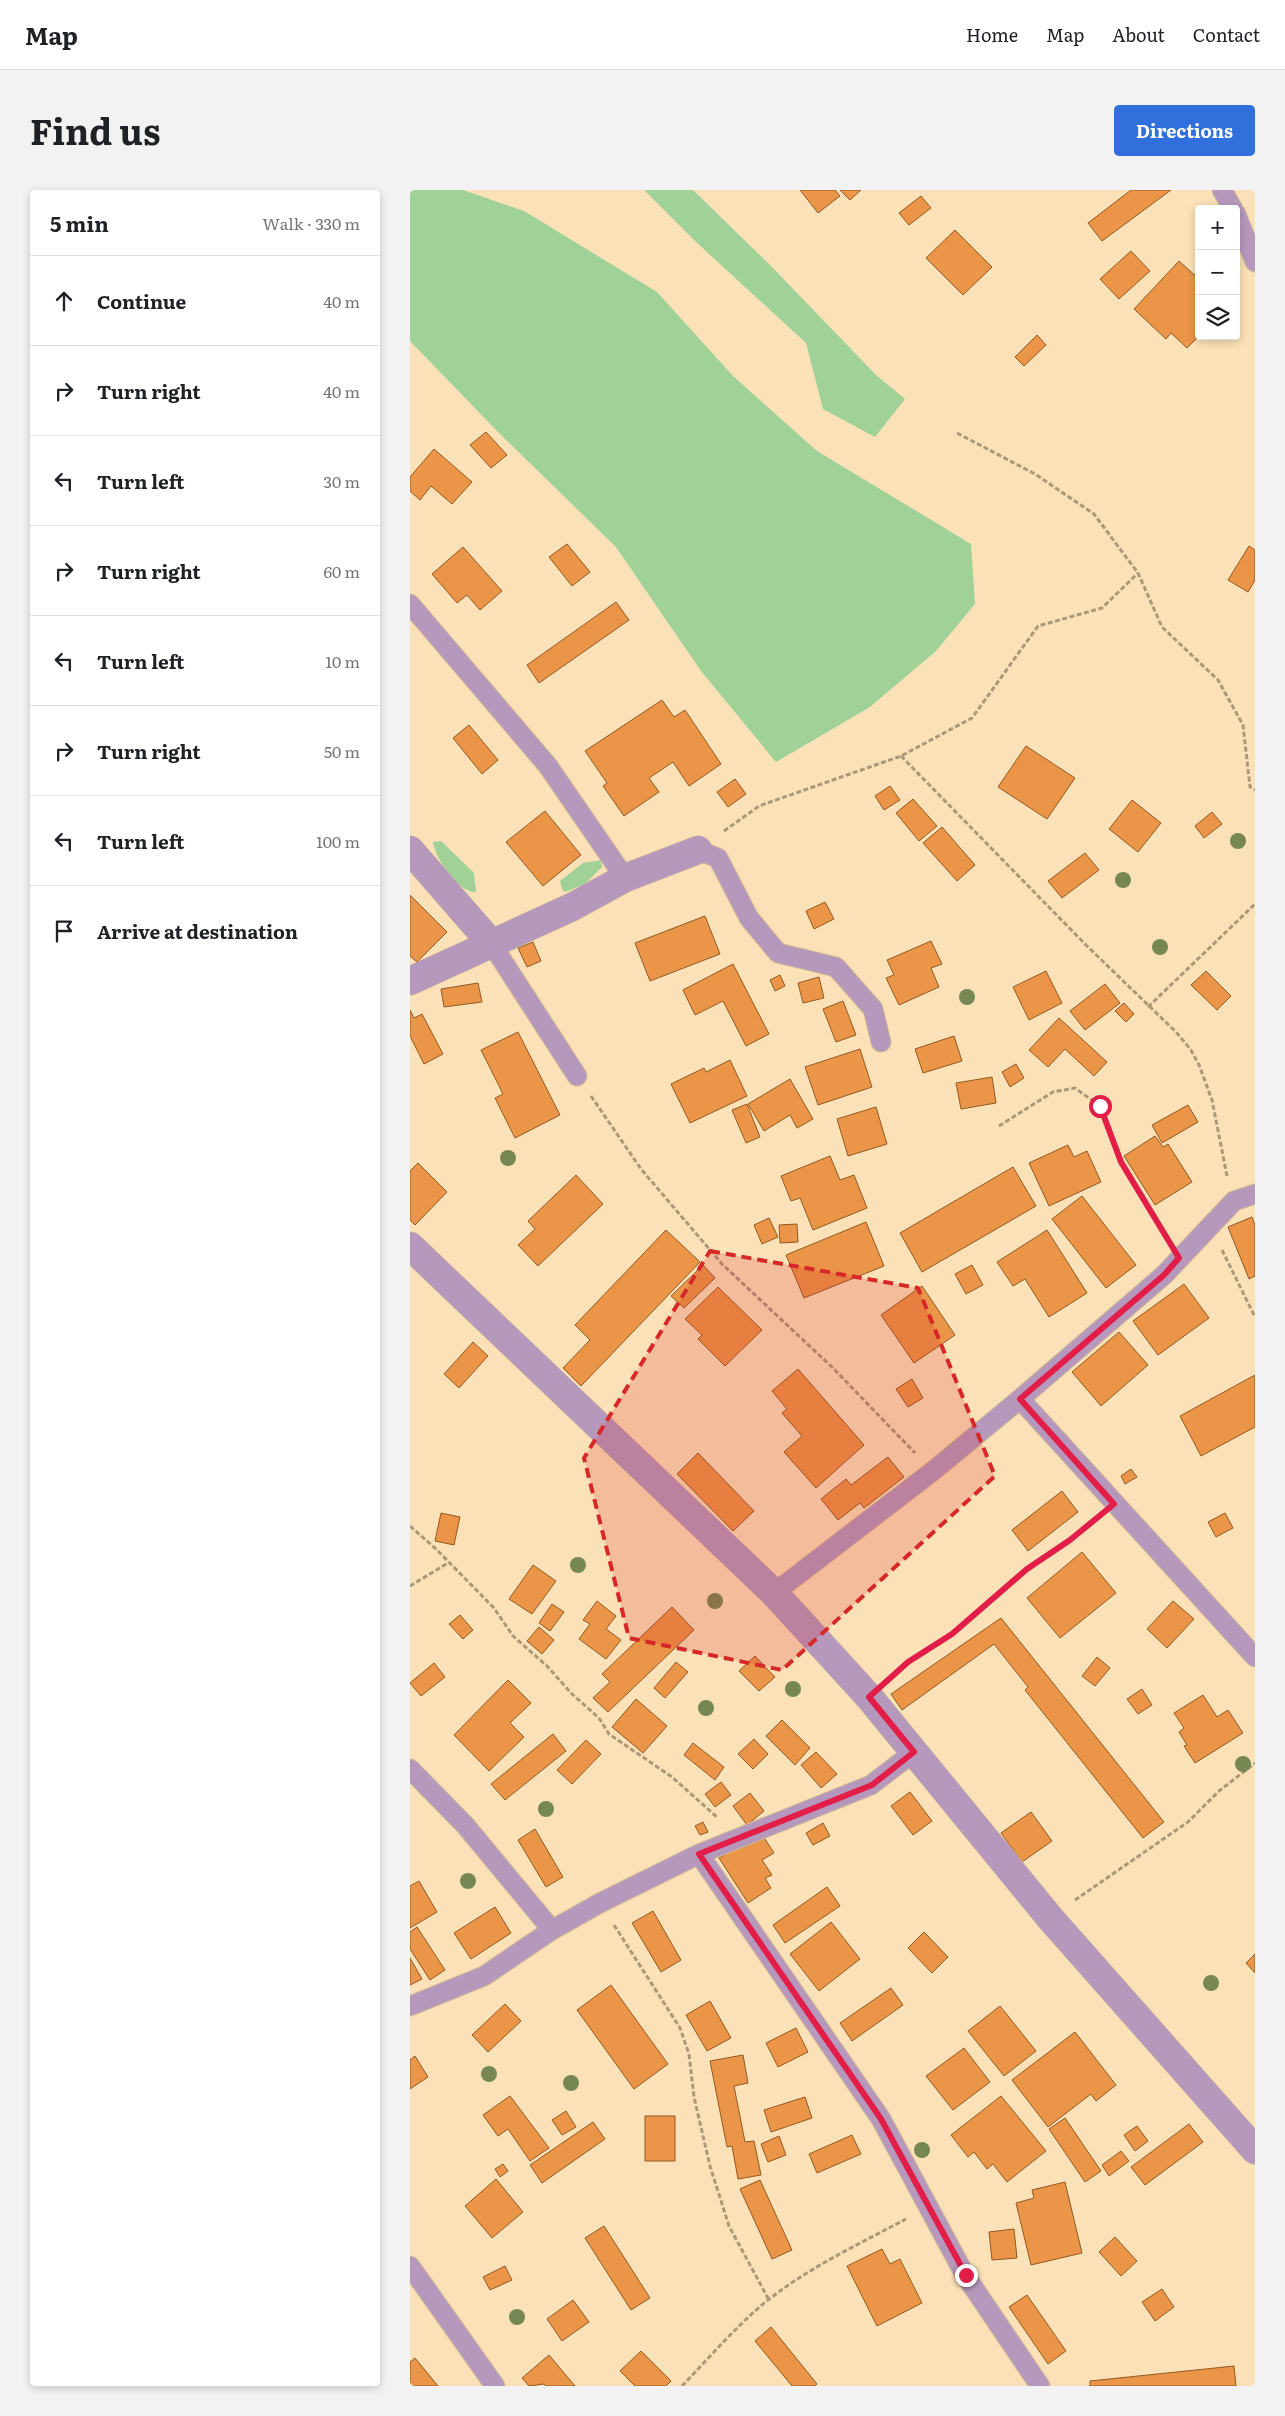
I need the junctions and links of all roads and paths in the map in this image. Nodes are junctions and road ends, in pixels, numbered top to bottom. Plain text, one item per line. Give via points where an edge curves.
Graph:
1 (1222, 190) edge
2 (1231, 205) edge
3 (1240, 224) edge
4 (1255, 262) edge
5 (957, 433) dead end
6 (1138, 573) junction
7 (410, 604) edge
8 (901, 756) junction
9 (1255, 790) edge
10 (410, 850) edge
11 (698, 850) junction
12 (625, 878) junction
13 (1255, 904) edge
14 (491, 943) junction
15 (410, 981) edge
16 (1148, 1006) junction
17 (880, 1042) dead end
18 (577, 1076) joint
19 (999, 1126) dead end
20 (1255, 1194) edge
21 (1234, 1201) junction
22 (1209, 1225) junction
23 (410, 1246) edge
24 (1179, 1258) junction
25 (1255, 1317) edge
26 (1020, 1399) junction
27 (933, 1471) junction
28 (1114, 1504) junction
29 (410, 1526) edge
30 (448, 1563) junction
31 (410, 1586) edge
32 (774, 1593) junction
33 (1255, 1656) edge
34 (869, 1697) junction
35 (914, 1752) junction
36 (1255, 1763) edge
37 (410, 1769) edge
38 (735, 1839) junction
39 (699, 1854) junction
40 (600, 1903) junction
41 (1050, 1918) junction
42 (552, 1930) junction
43 (410, 2006) edge
44 (1255, 2150) edge
45 (928, 2208) junction
46 (410, 2266) edge
47 (769, 2300) junction
48 (494, 2386) edge
49 (682, 2386) edge
50 (1040, 2386) edge

1 - 2 lane
3 - 4 lane
5 - 6 path via 1035,474 1094,514
6 - 8 path via 1102,608 1038,626 972,718
6 - 9 path via 1162,627 1218,680 1243,725 1250,787
7 - 12 lane via 548,766
8 - 11 path via 759,806
8 - 16 path
10 - 14 street
11 - 12 street
11 - 17 lane via 718,858 749,918 778,953 836,967 873,1009
12 - 14 street via 572,907
13 - 16 path
14 - 15 street
14 - 18 lane
16 - 21 path via 1176,1032 1199,1065 1212,1100
18 - 27 path via 641,1169 722,1264 833,1368
19 - 24 path via 1053,1092 1075,1088 1100,1106 1121,1162
20 - 21 lane
21 - 22 lane
22 - 24 lane
22 - 25 path
23 - 32 street
24 - 26 lane via 1164,1275
26 - 27 lane
26 - 28 lane
27 - 32 lane
28 - 33 lane
28 - 34 path via 1070,1540 1027,1569 952,1634 908,1662
29 - 30 path
30 - 31 path
30 - 38 path via 494,1608 513,1636 599,1718 609,1734 672,1777 716,1815
32 - 34 street
34 - 35 street
35 - 38 lane via 872,1785
35 - 41 street
36 - 41 path via 1219,1791 1188,1822
37 - 42 lane via 465,1825
38 - 39 lane
39 - 40 lane
39 - 45 lane via 881,2119
40 - 42 lane
40 - 47 path via 680,2028 689,2054 694,2097 710,2166 729,2226
41 - 44 street
42 - 43 lane via 484,1976
45 - 47 path via 835,2256
45 - 50 lane via 966,2275
46 - 48 lane
47 - 49 path

